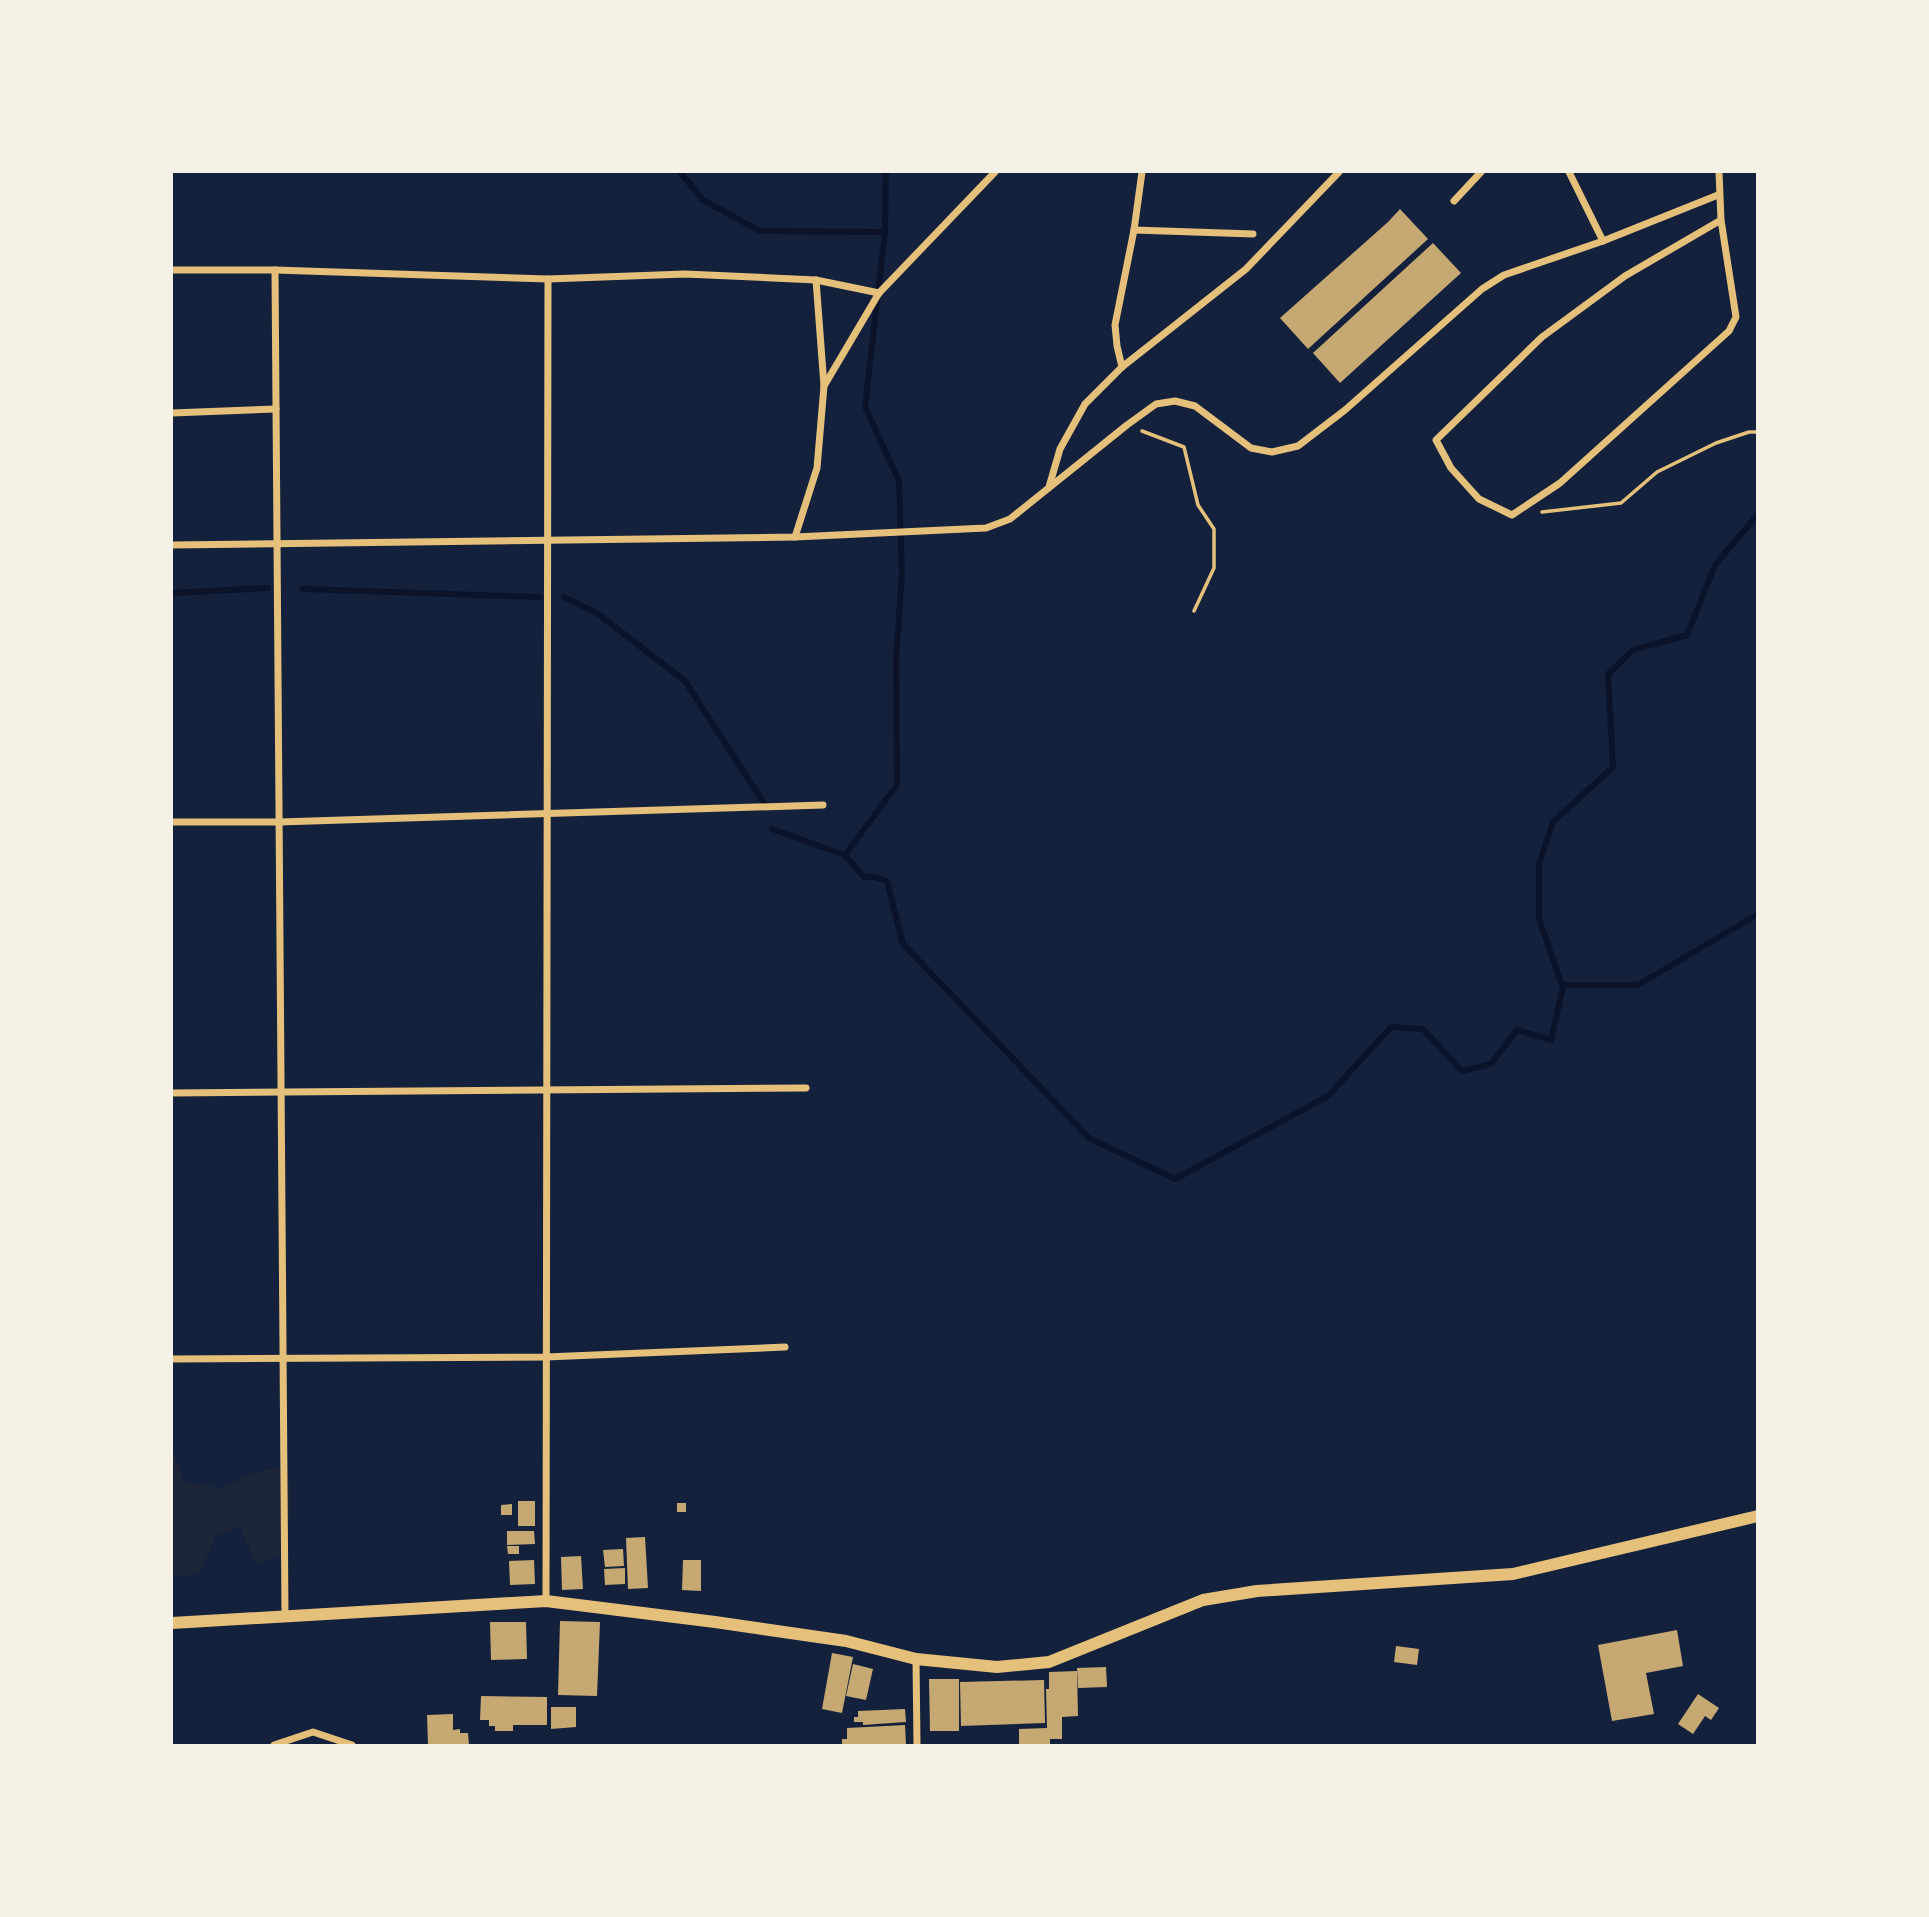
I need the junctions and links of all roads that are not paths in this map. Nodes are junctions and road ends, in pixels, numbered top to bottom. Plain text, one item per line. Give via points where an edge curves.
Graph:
1 (995, 172) edge
2 (1142, 172) edge
3 (1339, 172) edge
4 (1481, 172) edge
5 (1569, 172) edge
6 (1719, 172) edge
7 (1718, 195) junction
8 (1454, 201) dead end
9 (1721, 220) junction
10 (1134, 230) junction
11 (1253, 234) dead end
12 (1603, 240) junction
13 (172, 270) edge
14 (275, 270) junction
15 (548, 279) junction
16 (816, 280) junction
17 (879, 293) junction
18 (1122, 367) junction
19 (824, 386) junction
20 (276, 409) junction
21 (172, 413) edge
22 (1048, 488) junction
23 (794, 537) junction
24 (548, 540) junction
25 (172, 545) edge
26 (277, 545) junction
27 (823, 805) dead end
28 (547, 813) junction
29 (172, 822) edge
30 (279, 822) junction
31 (806, 1088) dead end
32 (547, 1090) junction
33 (281, 1092) junction
34 (172, 1093) edge
35 (785, 1347) dead end
36 (546, 1357) junction
37 (283, 1358) junction
38 (172, 1359) edge
39 (1758, 1516) edge
40 (545, 1601) junction
41 (285, 1616) junction
42 (172, 1623) edge
43 (916, 1659) junction
44 (274, 1745) edge
45 (352, 1745) edge
46 (917, 1745) edge

1 - 17 street
2 - 10 street
3 - 18 street via 1246,269
4 - 8 street
5 - 12 street
6 - 7 street
7 - 9 street
7 - 12 street
9 - 9 street via 1736,317 1729,331 1560,483 1512,515 1479,499 1451,468 1436,440 1542,337 1625,276
10 - 11 street
10 - 18 street via 1115,325
12 - 22 street via 1504,275 1482,289 1298,446 1272,452 1251,449 1195,406 1175,401 1156,404
13 - 14 street
14 - 15 street
14 - 20 street
15 - 16 street via 685,274
15 - 24 street
16 - 17 street
16 - 19 street
17 - 19 street
18 - 22 street via 1085,404 1060,449
19 - 23 street via 817,468
20 - 21 street
20 - 26 street
22 - 23 street via 1010,519 986,528
23 - 24 street
24 - 26 street
24 - 28 street
25 - 26 street
26 - 30 street
27 - 28 street
28 - 30 street
28 - 32 street
29 - 30 street
30 - 33 street
31 - 32 street
32 - 33 street
32 - 36 street
33 - 34 street
33 - 37 street
35 - 36 street
36 - 37 street
36 - 40 street
37 - 38 street
37 - 41 street
39 - 43 street via 1513,1574 1257,1591 1203,1600 1049,1662 997,1667
40 - 41 street
40 - 43 street via 846,1641
41 - 42 street
43 - 46 street
44 - 45 street via 313,1732

